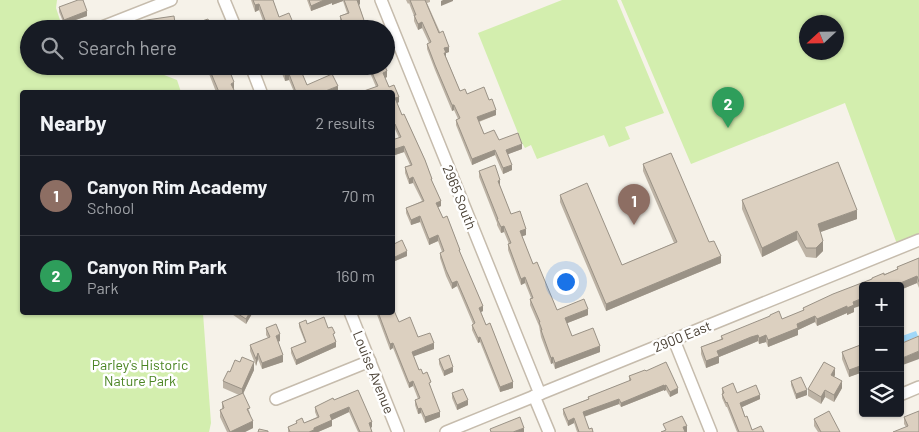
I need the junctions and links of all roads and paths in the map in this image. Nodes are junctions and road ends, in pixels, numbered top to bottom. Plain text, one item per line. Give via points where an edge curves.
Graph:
1 (171, 0) edge
2 (224, 0) edge
3 (381, 0) edge
4 (120, 20) edge
5 (232, 20) edge
6 (389, 20) edge
7 (395, 35) edge
8 (254, 75) edge
9 (260, 90) edge
10 (919, 240) edge
11 (351, 315) edge
12 (674, 340) junction
13 (370, 361) junction
14 (919, 387) edge
15 (904, 393) edge
16 (537, 395) junction
17 (276, 399) dead end
18 (398, 432) edge
19 (446, 432) edge
20 (549, 432) edge
21 (711, 432) edge

1 - 4 street
2 - 5 street
3 - 6 street, 2965 South
7 - 16 street, 2965 South
8 - 9 street
10 - 12 street, 2900 East
11 - 13 street, Louise Avenue
12 - 16 street, 2900 East
12 - 21 street
13 - 17 street
13 - 18 street, Louise Avenue
14 - 15 street
16 - 19 street, 2900 East
16 - 20 street, 2965 South

